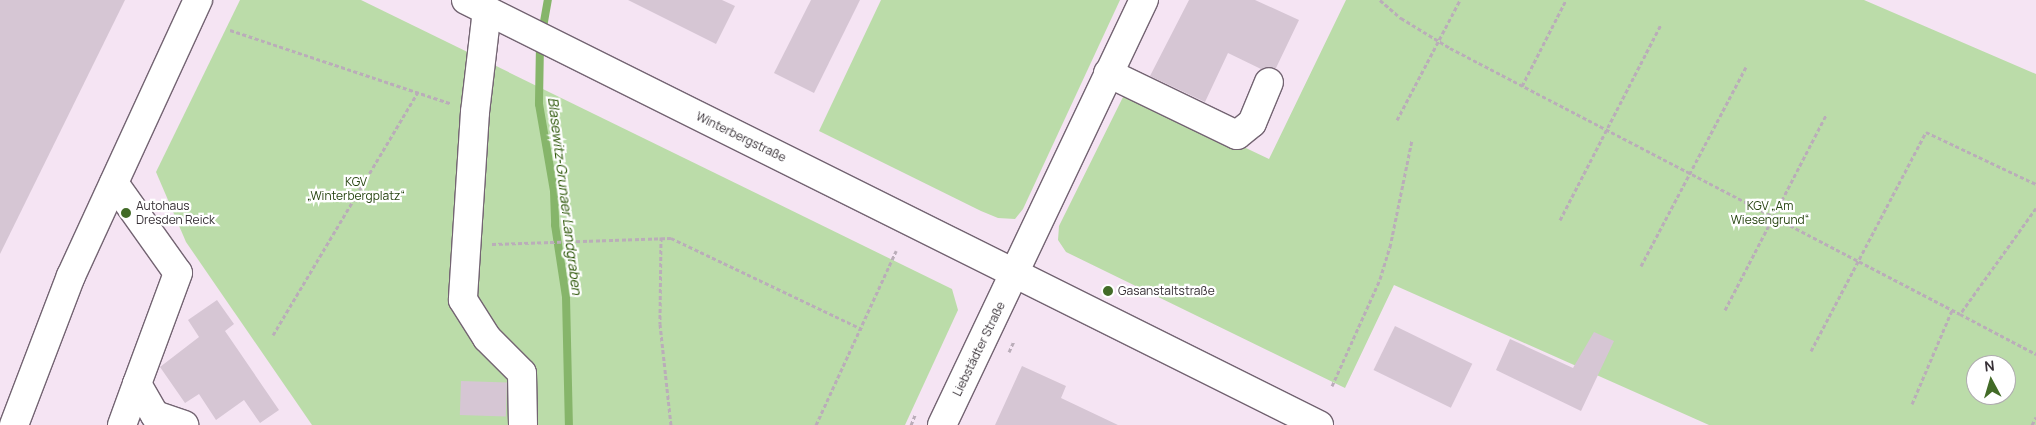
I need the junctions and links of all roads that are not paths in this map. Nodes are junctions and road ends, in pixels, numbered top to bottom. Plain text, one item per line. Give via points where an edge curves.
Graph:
1 (198, 0) edge
2 (1144, 0) edge
3 (476, 5) edge
4 (1108, 73) junction
5 (1269, 82) dead end
6 (114, 183) junction
7 (1016, 273) junction
8 (137, 384) junction
9 (14, 425) edge
10 (122, 425) edge
11 (184, 425) edge
12 (523, 425) edge
13 (942, 425) edge
14 (1319, 425) edge

1 - 6 main road
2 - 4 main road, Liebstädter Straße
3 - 7 main road, Winterbergstraße
3 - 12 main road via 475,112 463,300 487,338 522,373
4 - 5 main road via 1237,135 1252,123
4 - 7 main road, Liebstädter Straße
6 - 8 main road via 178,273
6 - 9 main road via 71,276
7 - 13 main road, Liebstädter Straße
7 - 14 main road, Winterbergstraße
8 - 10 main road
8 - 11 main road via 155,415

